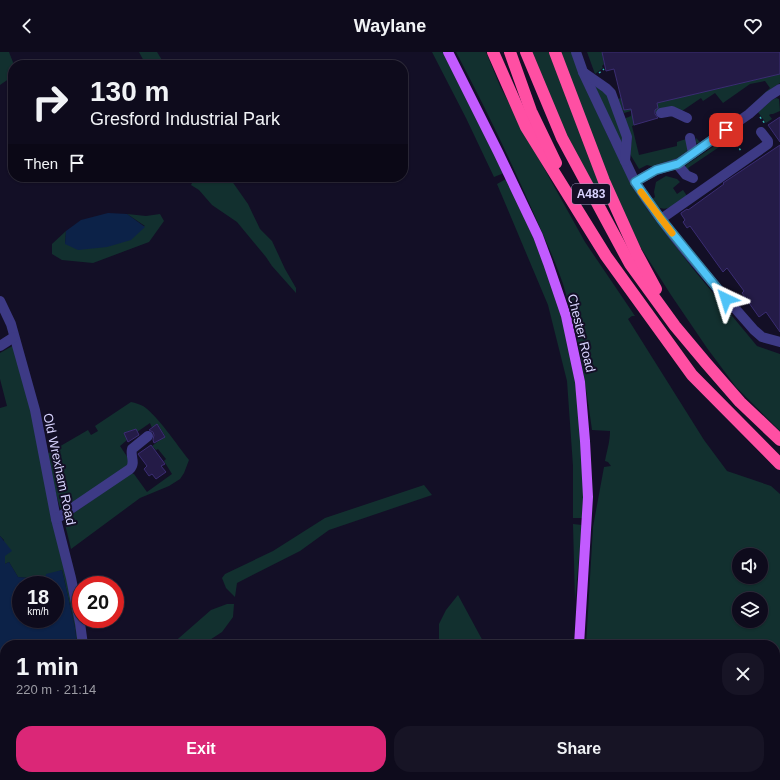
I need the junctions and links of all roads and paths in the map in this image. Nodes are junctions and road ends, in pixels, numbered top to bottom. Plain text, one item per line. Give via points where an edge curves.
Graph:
1 (448, 52) edge
2 (493, 52) edge
3 (510, 52) edge
4 (526, 52) edge
5 (555, 52) edge
6 (576, 52) edge
7 (584, 72) junction
8 (780, 89) edge
9 (661, 113) dead end
10 (687, 118) dead end
11 (726, 130) junction
12 (761, 132) dead end
13 (690, 138) dead end
14 (693, 153) junction
15 (747, 159) junction
16 (625, 163) junction
17 (678, 164) junction
18 (693, 178) dead end
19 (635, 182) junction
20 (661, 219) junction
21 (586, 223) junction
22 (0, 301) edge
23 (675, 326) junction
24 (14, 338) junction
25 (780, 342) edge
26 (0, 346) edge
27 (148, 436) dead end
28 (780, 440) edge
29 (780, 464) edge
30 (56, 519) junction
31 (82, 640) edge
32 (578, 640) edge

1 - 32 main road, Chester Road via 538,236 566,316 580,382 586,441 588,497
2 - 21 highway, A483 via 526,127
3 - 21 highway, A483 via 531,111
4 - 23 highway, A483 via 562,138 598,206 630,264
5 - 23 highway, A483 via 604,181 636,252
6 - 7 street
7 - 16 street
7 - 16 street via 611,94 627,136
8 - 11 street
9 - 10 street via 672,111
11 - 14 street
11 - 15 path
12 - 15 street via 769,143
13 - 14 street
14 - 17 street
15 - 20 street
16 - 19 street
17 - 18 street via 686,175
17 - 19 street via 656,170
19 - 20 street
20 - 25 street via 754,330 762,337
21 - 29 highway, A483 via 606,256 692,375
22 - 24 street, Old Wrexham Road via 11,324
23 - 28 highway, A483 via 740,402
24 - 26 street
24 - 30 street, Old Wrexham Road via 34,410
27 - 30 street via 132,449 133,464 130,469
30 - 31 street, Old Wrexham Road via 71,578

